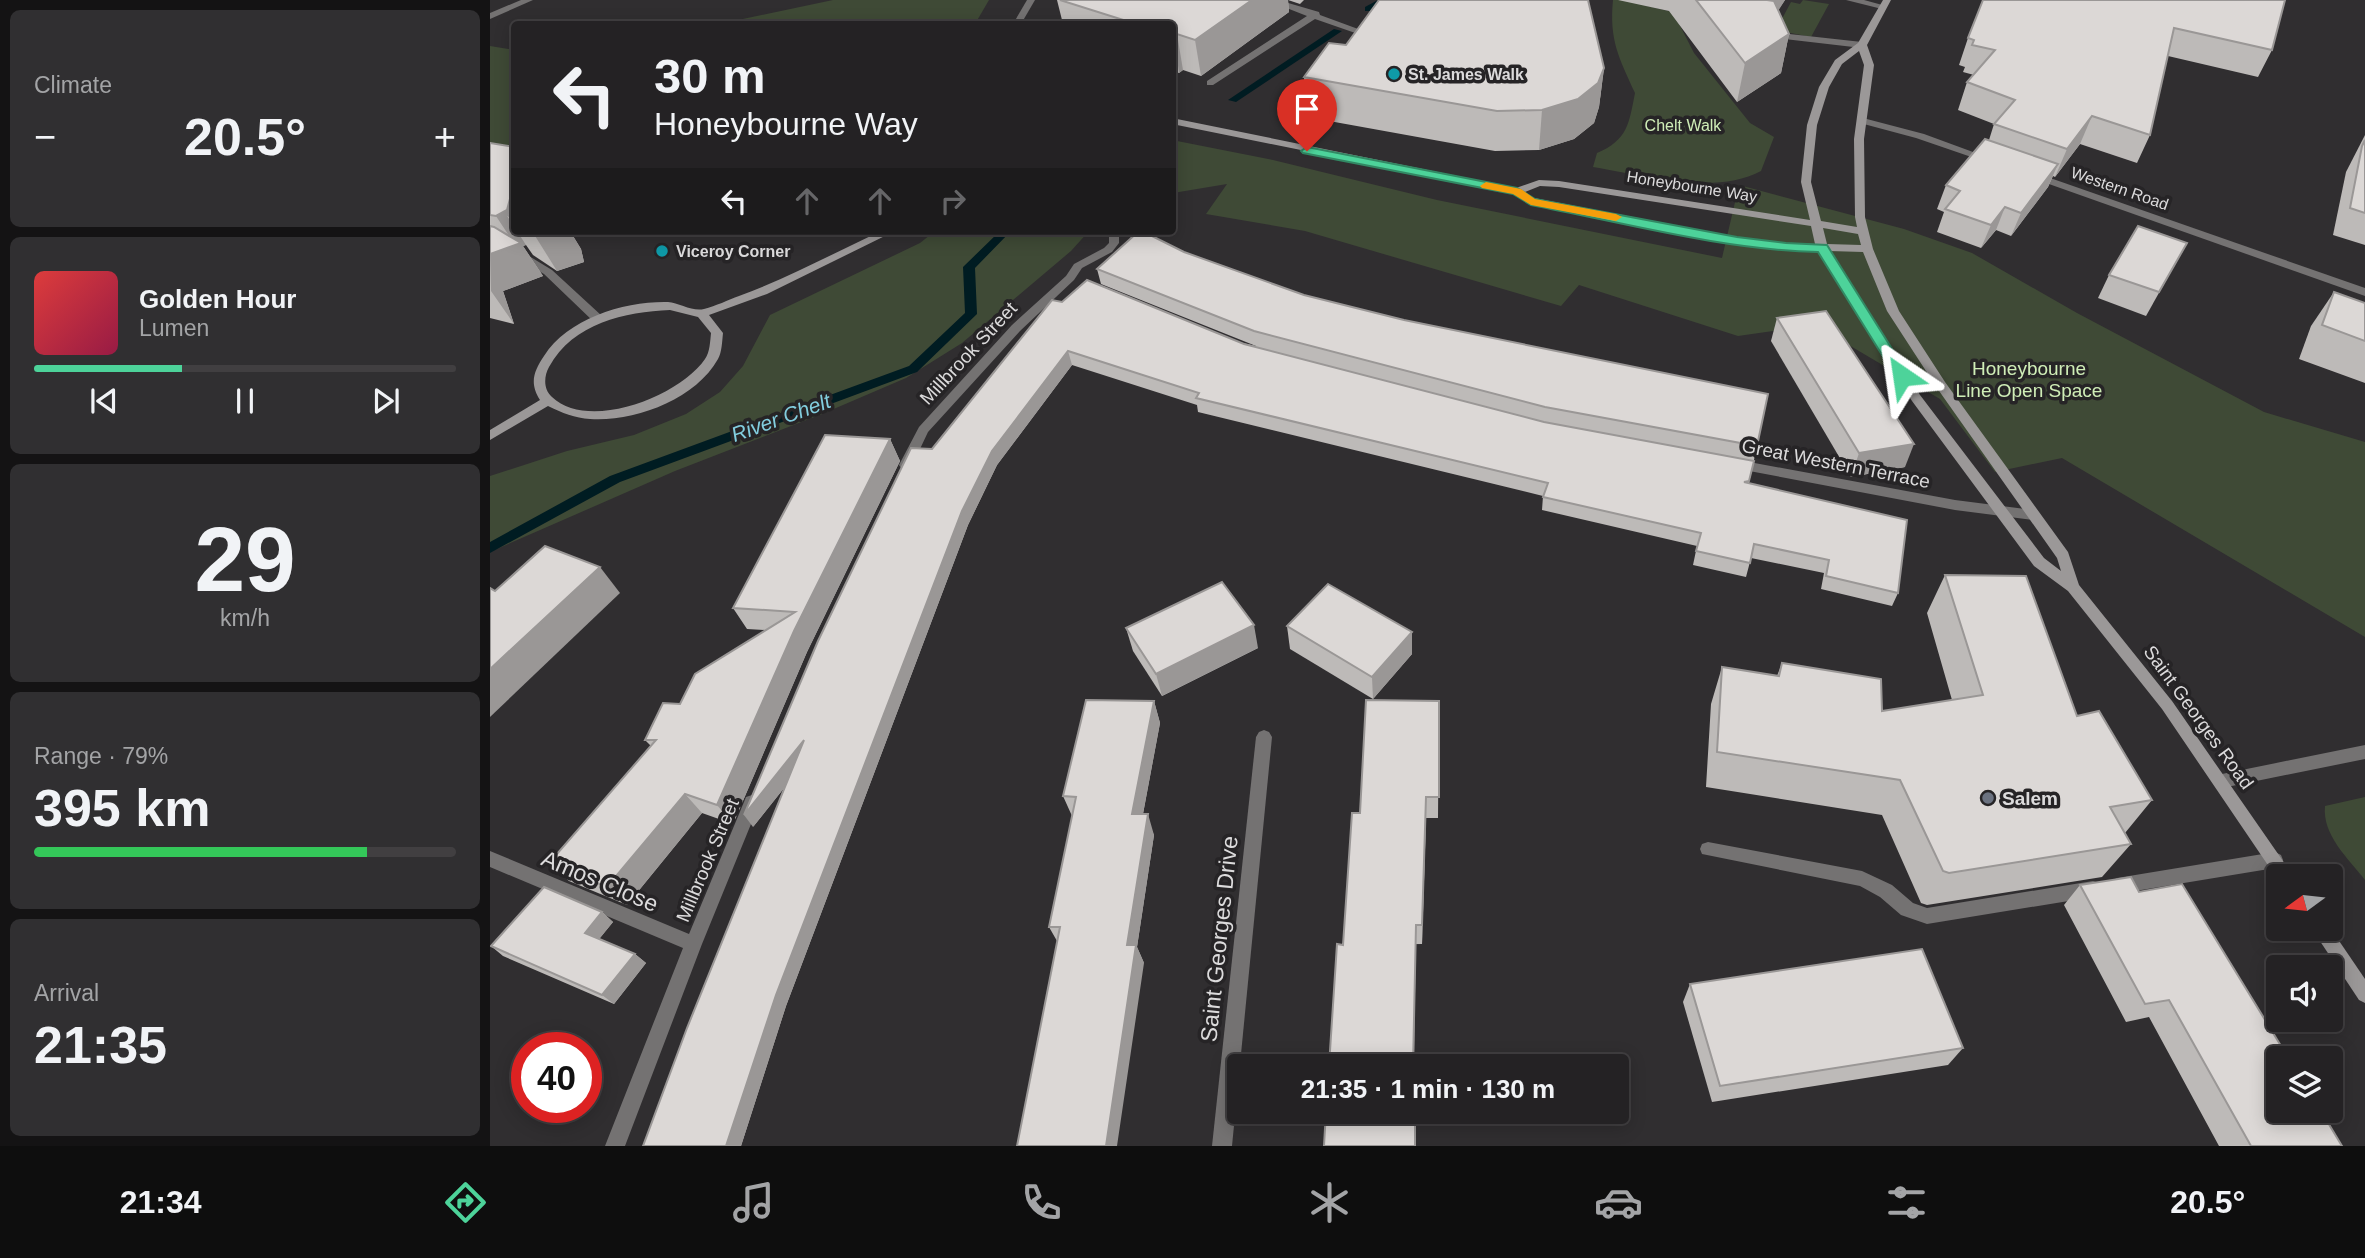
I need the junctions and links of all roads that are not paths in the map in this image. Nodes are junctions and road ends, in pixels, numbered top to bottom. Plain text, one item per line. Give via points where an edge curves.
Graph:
1 (529, 0) edge
2 (1031, 0) edge
3 (1270, 0) edge
4 (1850, 0) edge
5 (1884, 3) edge
6 (1316, 14) junction
7 (490, 16) edge
8 (1019, 21) edge
9 (1364, 33) edge
10 (1760, 33) edge
11 (1862, 45) junction
12 (1210, 83) dead end
13 (1863, 121) junction
14 (1176, 122) edge
15 (1176, 128) edge
16 (1202, 129) junction
17 (1998, 163) edge
18 (2024, 172) edge
19 (1517, 191) junction
20 (1816, 225) junction
21 (1863, 232) junction
22 (882, 235) edge
23 (1116, 235) edge
24 (1822, 248) junction
25 (490, 249) edge
26 (532, 249) dead end
27 (1867, 249) junction
28 (520, 255) junction
29 (2365, 292) edge
30 (702, 314) junction
31 (598, 319) junction
32 (548, 401) junction
33 (490, 436) edge
34 (1722, 462) edge
35 (899, 480) edge
36 (2003, 513) junction
37 (2033, 515) junction
38 (2073, 587) junction
39 (1264, 737) dead end
40 (2365, 752) edge
41 (2222, 781) junction
42 (759, 786) edge
43 (1708, 849) dead end
44 (490, 859) edge
45 (2275, 860) junction
46 (2278, 864) edge
47 (2330, 942) edge
48 (693, 944) junction
49 (2365, 994) edge
50 (615, 1146) edge
51 (1222, 1146) edge

1 - 7 street
2 - 8 street
3 - 6 street
4 - 5 street
5 - 11 street, Saint Georges Road
6 - 9 street
6 - 12 street
10 - 11 street
11 - 13 street, Saint Georges Road via 1869,65
11 - 20 street, Saint Georges Road via 1838,62 1824,87 1811,135 1806,181
13 - 17 street
13 - 21 street, Saint Georges Road via 1859,139
14 - 16 street, Honeybourne Way
15 - 16 street, Honeybourne Way
16 - 19 street, Honeybourne Way
18 - 29 street, Western Road
19 - 20 street, Honeybourne Way via 1539,183 1559,184
19 - 24 street, Honeybourne Way via 1531,201 1749,243
20 - 21 street, Honeybourne Way
20 - 24 street, Saint Georges Road
21 - 27 street, Saint Georges Road
22 - 30 street via 763,291
23 - 35 street, Millbrook Street via 1108,250 1085,261 1076,281 1016,328 923,430
24 - 27 street, Honeybourne Way
24 - 36 street, Saint Georges Road via 1916,398
25 - 28 street
26 - 28 street
27 - 37 street, Saint Georges Road via 1893,310
28 - 31 street via 548,272
30 - 31 street via 670,306 642,307
30 - 32 street via 717,333 713,357 699,376 666,398 635,410 599,415 571,412
31 - 32 street via 571,334 548,356 539,386
32 - 33 street
34 - 36 street, Great Western Terrace
36 - 37 street, Great Western Terrace
36 - 38 street, Saint Georges Road via 2039,562
37 - 38 street, Saint Georges Road via 2063,556
38 - 41 street, Saint Georges Road
39 - 51 street, Saint Georges Drive
40 - 41 street
41 - 45 street, Saint Georges Road
42 - 48 street, Millbrook Street
43 - 45 street via 1862,879 1886,891 1906,909 1927,916
44 - 48 street, Amos Close
45 - 46 street, Saint Georges Road
47 - 49 street
48 - 50 street, Millbrook Street

